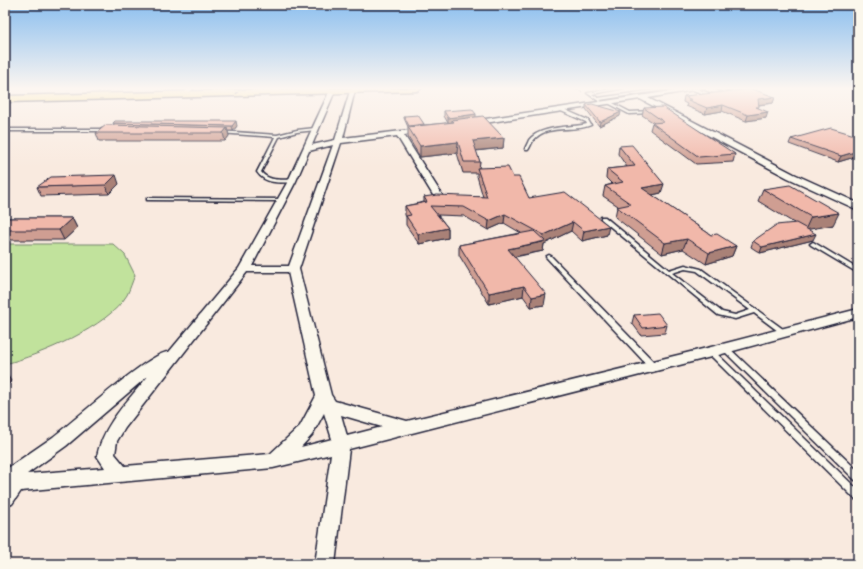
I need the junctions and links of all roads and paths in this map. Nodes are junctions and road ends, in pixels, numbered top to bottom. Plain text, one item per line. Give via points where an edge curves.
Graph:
1 (328, 115) edge
2 (338, 115) edge
3 (530, 115) edge
4 (572, 115) edge
5 (675, 115) edge
6 (465, 124) edge
7 (435, 128) edge
8 (5, 130) edge
9 (116, 130) edge
10 (211, 132) edge
11 (400, 134) junction
12 (277, 136) junction
13 (325, 139) junction
14 (361, 140) junction
15 (527, 149) dead end
16 (292, 181) junction
17 (439, 198) edge
18 (149, 199) dead end
19 (282, 200) junction
20 (858, 207) edge
21 (603, 218) dead end
22 (813, 244) dead end
23 (549, 257) dead end
24 (244, 269) junction
25 (293, 269) junction
26 (858, 271) edge
27 (668, 272) junction
28 (755, 311) junction
29 (858, 313) edge
30 (784, 332) junction
31 (176, 350) junction
32 (718, 350) junction
33 (653, 366) junction
34 (327, 401) junction
35 (408, 427) junction
36 (341, 443) junction
37 (273, 461) junction
38 (121, 474) junction
39 (858, 477) edge
40 (9, 482) edge
41 (858, 496) edge
42 (5, 498) edge
43 (325, 564) edge

1 - 13 street
2 - 13 street
3 - 6 street
4 - 15 lane via 587,121 589,125 537,134 530,140
5 - 20 street via 791,176
7 - 11 street
8 - 9 lane
10 - 12 lane
11 - 14 street
11 - 17 street
12 - 13 lane via 297,131
12 - 16 lane via 259,172 265,179
13 - 14 street
13 - 14 street
13 - 16 street
13 - 25 street
16 - 19 street
18 - 19 lane
19 - 24 street
21 - 27 lane
22 - 26 lane
23 - 33 lane
24 - 25 street
24 - 31 street
25 - 34 street
27 - 28 lane via 685,267 699,270
27 - 28 lane via 720,314 736,317
28 - 30 lane
29 - 30 street
30 - 32 street
31 - 38 street via 119,422 109,440 106,456
31 - 40 street via 142,373
32 - 33 street
32 - 39 lane
32 - 41 lane
33 - 35 street
34 - 35 street
34 - 36 street
34 - 37 street via 301,439
35 - 36 street
36 - 37 street
36 - 43 street
37 - 38 street
38 - 40 street
40 - 42 street

